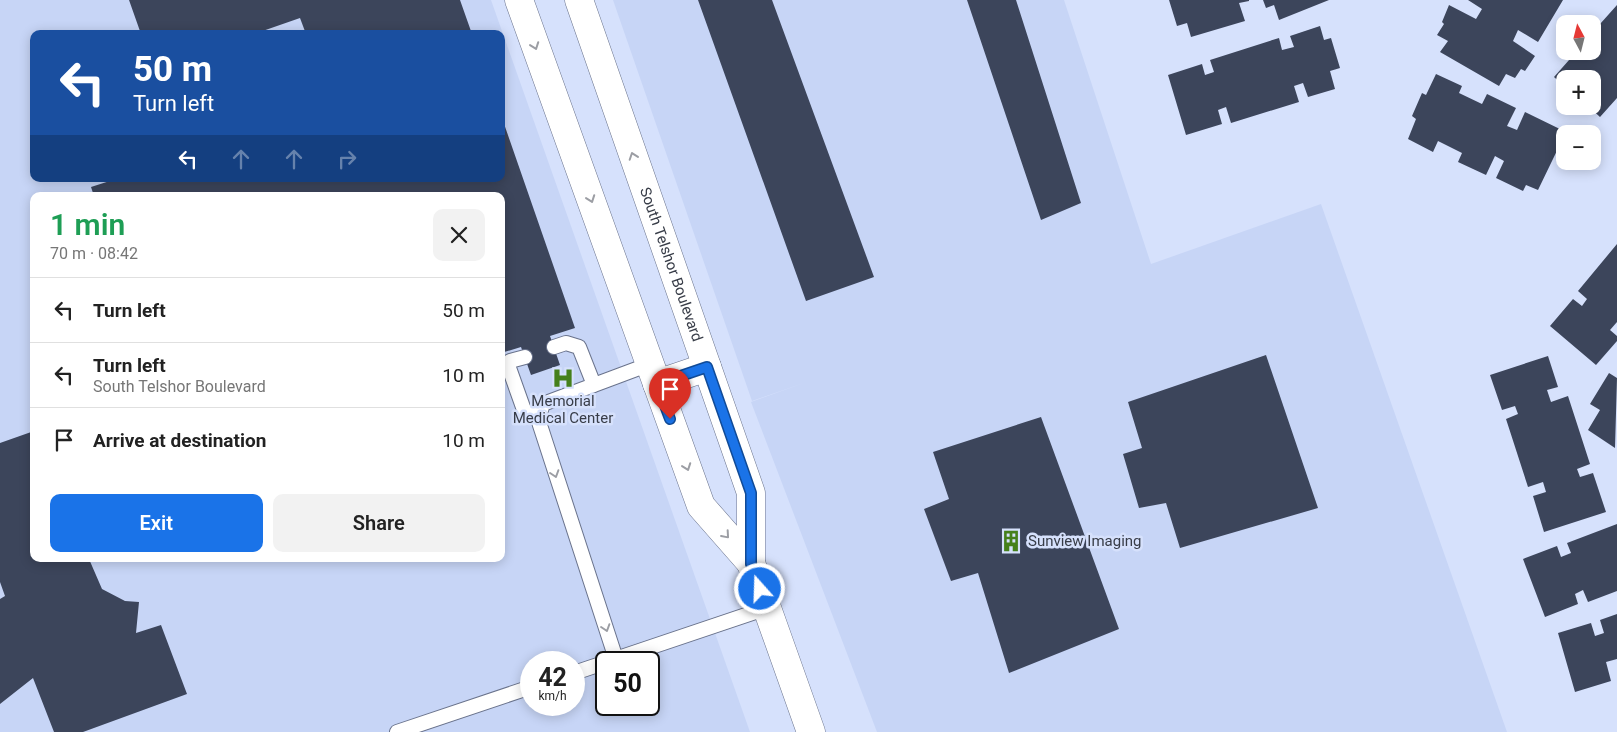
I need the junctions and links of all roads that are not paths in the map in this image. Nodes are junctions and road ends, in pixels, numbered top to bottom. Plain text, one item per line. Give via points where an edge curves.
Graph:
1 (519, 0) edge
2 (579, 0) edge
3 (554, 347) dead end
4 (525, 356) dead end
5 (707, 367) junction
6 (654, 374) junction
7 (594, 385) junction
8 (539, 424) junction
9 (751, 564) junction
10 (766, 608) junction
11 (613, 651) edge
12 (640, 651) edge
13 (520, 691) edge
14 (397, 732) edge
15 (810, 732) edge

1 -> 6 main road
5 -> 2 main road, South Telshor Boulevard
3 - 7 lane via 566,343 579,347
4 - 8 lane via 510,361 508,365 524,410
5 - 6 main road
5 - 9 main road, South Telshor Boulevard via 751,493
6 - 7 lane
6 -> 9 main road via 701,506
7 - 8 lane via 543,404
8 -> 11 lane
9 - 10 main road, South Telshor Boulevard
10 - 12 lane
10 - 15 main road, South Telshor Boulevard
13 - 14 lane

